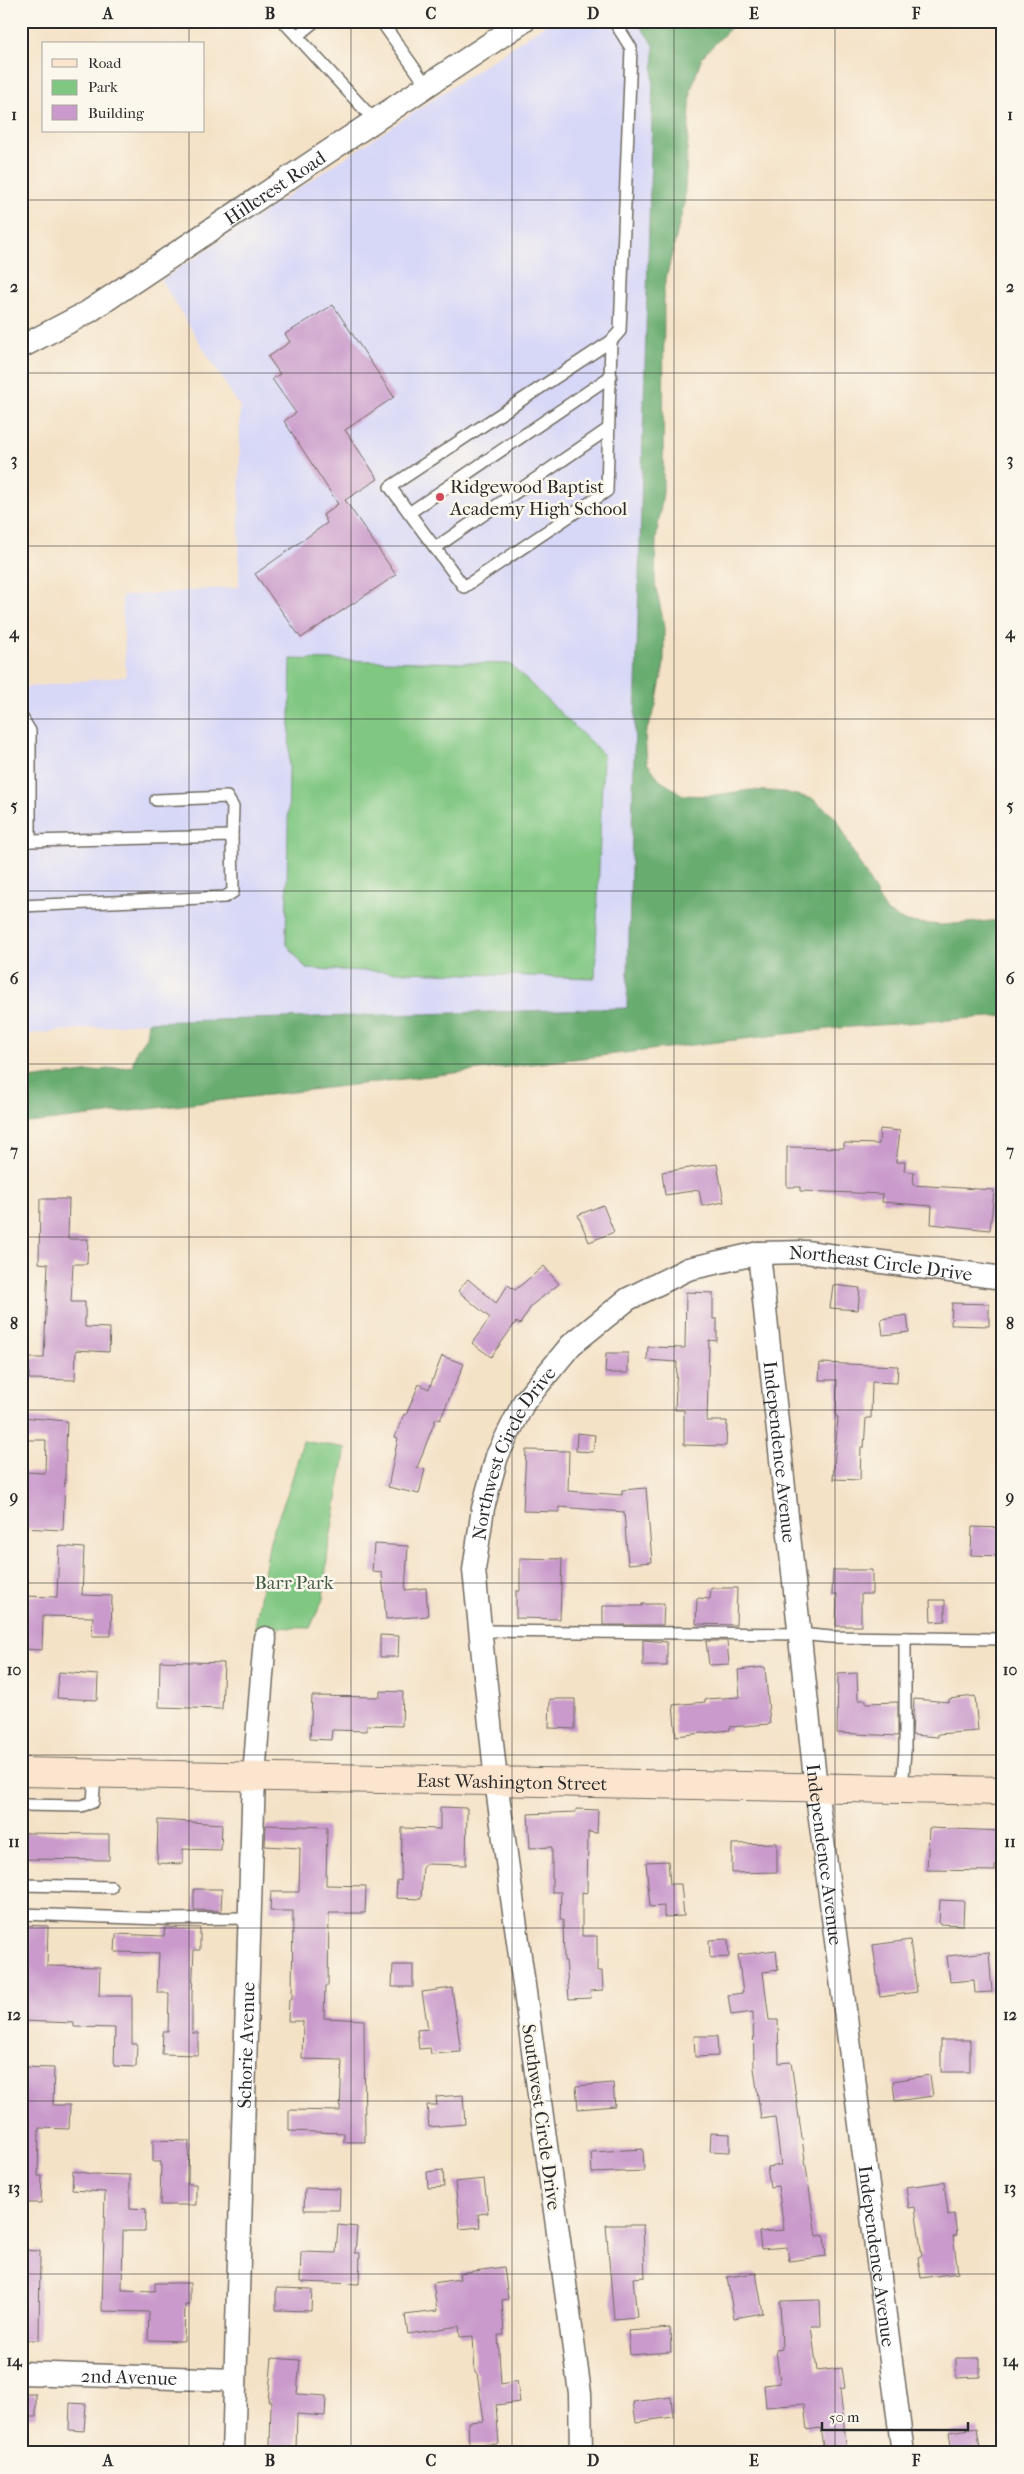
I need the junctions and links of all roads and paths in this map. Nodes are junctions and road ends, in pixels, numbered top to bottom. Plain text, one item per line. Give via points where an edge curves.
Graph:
1 (283, 21) edge
2 (314, 21) edge
3 (381, 21) edge
4 (524, 21) edge
5 (614, 21) edge
6 (297, 36) junction
7 (427, 86) junction
8 (375, 121) junction
9 (611, 341) junction
10 (21, 348) edge
11 (611, 376) junction
12 (608, 429) junction
13 (409, 513) junction
14 (435, 548) junction
15 (21, 716) edge
16 (156, 800) dead end
17 (232, 836) junction
18 (26, 841) edge
19 (21, 906) edge
20 (758, 1254) junction
21 (1003, 1278) edge
22 (481, 1632) junction
23 (799, 1634) junction
24 (264, 1638) dead end
25 (905, 1638) junction
26 (1003, 1640) edge
27 (21, 1772) edge
28 (95, 1773) junction
29 (254, 1776) junction
30 (496, 1781) junction
31 (816, 1788) junction
32 (902, 1789) junction
33 (1003, 1791) edge
34 (21, 1806) edge
35 (21, 1885) edge
36 (111, 1887) dead end
37 (21, 1914) edge
38 (249, 1918) junction
39 (21, 2373) edge
40 (235, 2380) junction
41 (233, 2453) edge
42 (581, 2453) edge
43 (903, 2453) edge

1 - 6 lane
2 - 6 lane
3 - 7 lane
4 - 7 street, Hillcrest Road
5 - 9 lane via 631,48 620,331
6 - 8 lane
7 - 8 street, Hillcrest Road
8 - 10 street, Hillcrest Road via 88,312
9 - 11 lane
9 - 13 lane via 390,487
11 - 12 lane
11 - 13 lane
12 - 14 lane
12 - 14 lane via 608,491 464,587
13 - 14 lane
15 - 18 lane via 30,731
16 - 17 lane via 227,797 233,807
17 - 18 lane
17 - 19 lane via 233,892 225,897
20 - 21 street, Northeast Circle Drive via 806,1252
20 - 22 street, Northwest Circle Drive via 688,1269 628,1299 570,1345 524,1402 497,1456 483,1508 474,1570
20 - 23 street, Independence Avenue
22 - 23 lane
22 - 30 street, Northwest Circle Drive
23 - 25 lane
23 - 31 street, Independence Avenue
24 - 29 street, Schorie Avenue
25 - 26 lane
25 - 32 lane
27 - 28 street, East Washington Street
28 - 29 street, East Washington Street
28 - 34 lane via 93,1802 81,1806
29 - 30 street, East Washington Street
29 - 38 street, Schorie Avenue
30 - 31 street, East Washington Street
30 - 42 street, Southwest Circle Drive via 580,2393
31 - 32 street, East Washington Street
31 - 43 street, Independence Avenue
32 - 33 street, East Washington Street
35 - 36 lane
37 - 38 lane via 163,1919
38 - 40 street, Schorie Avenue
39 - 40 street, 2nd Avenue
40 - 41 street, Schorie Avenue

